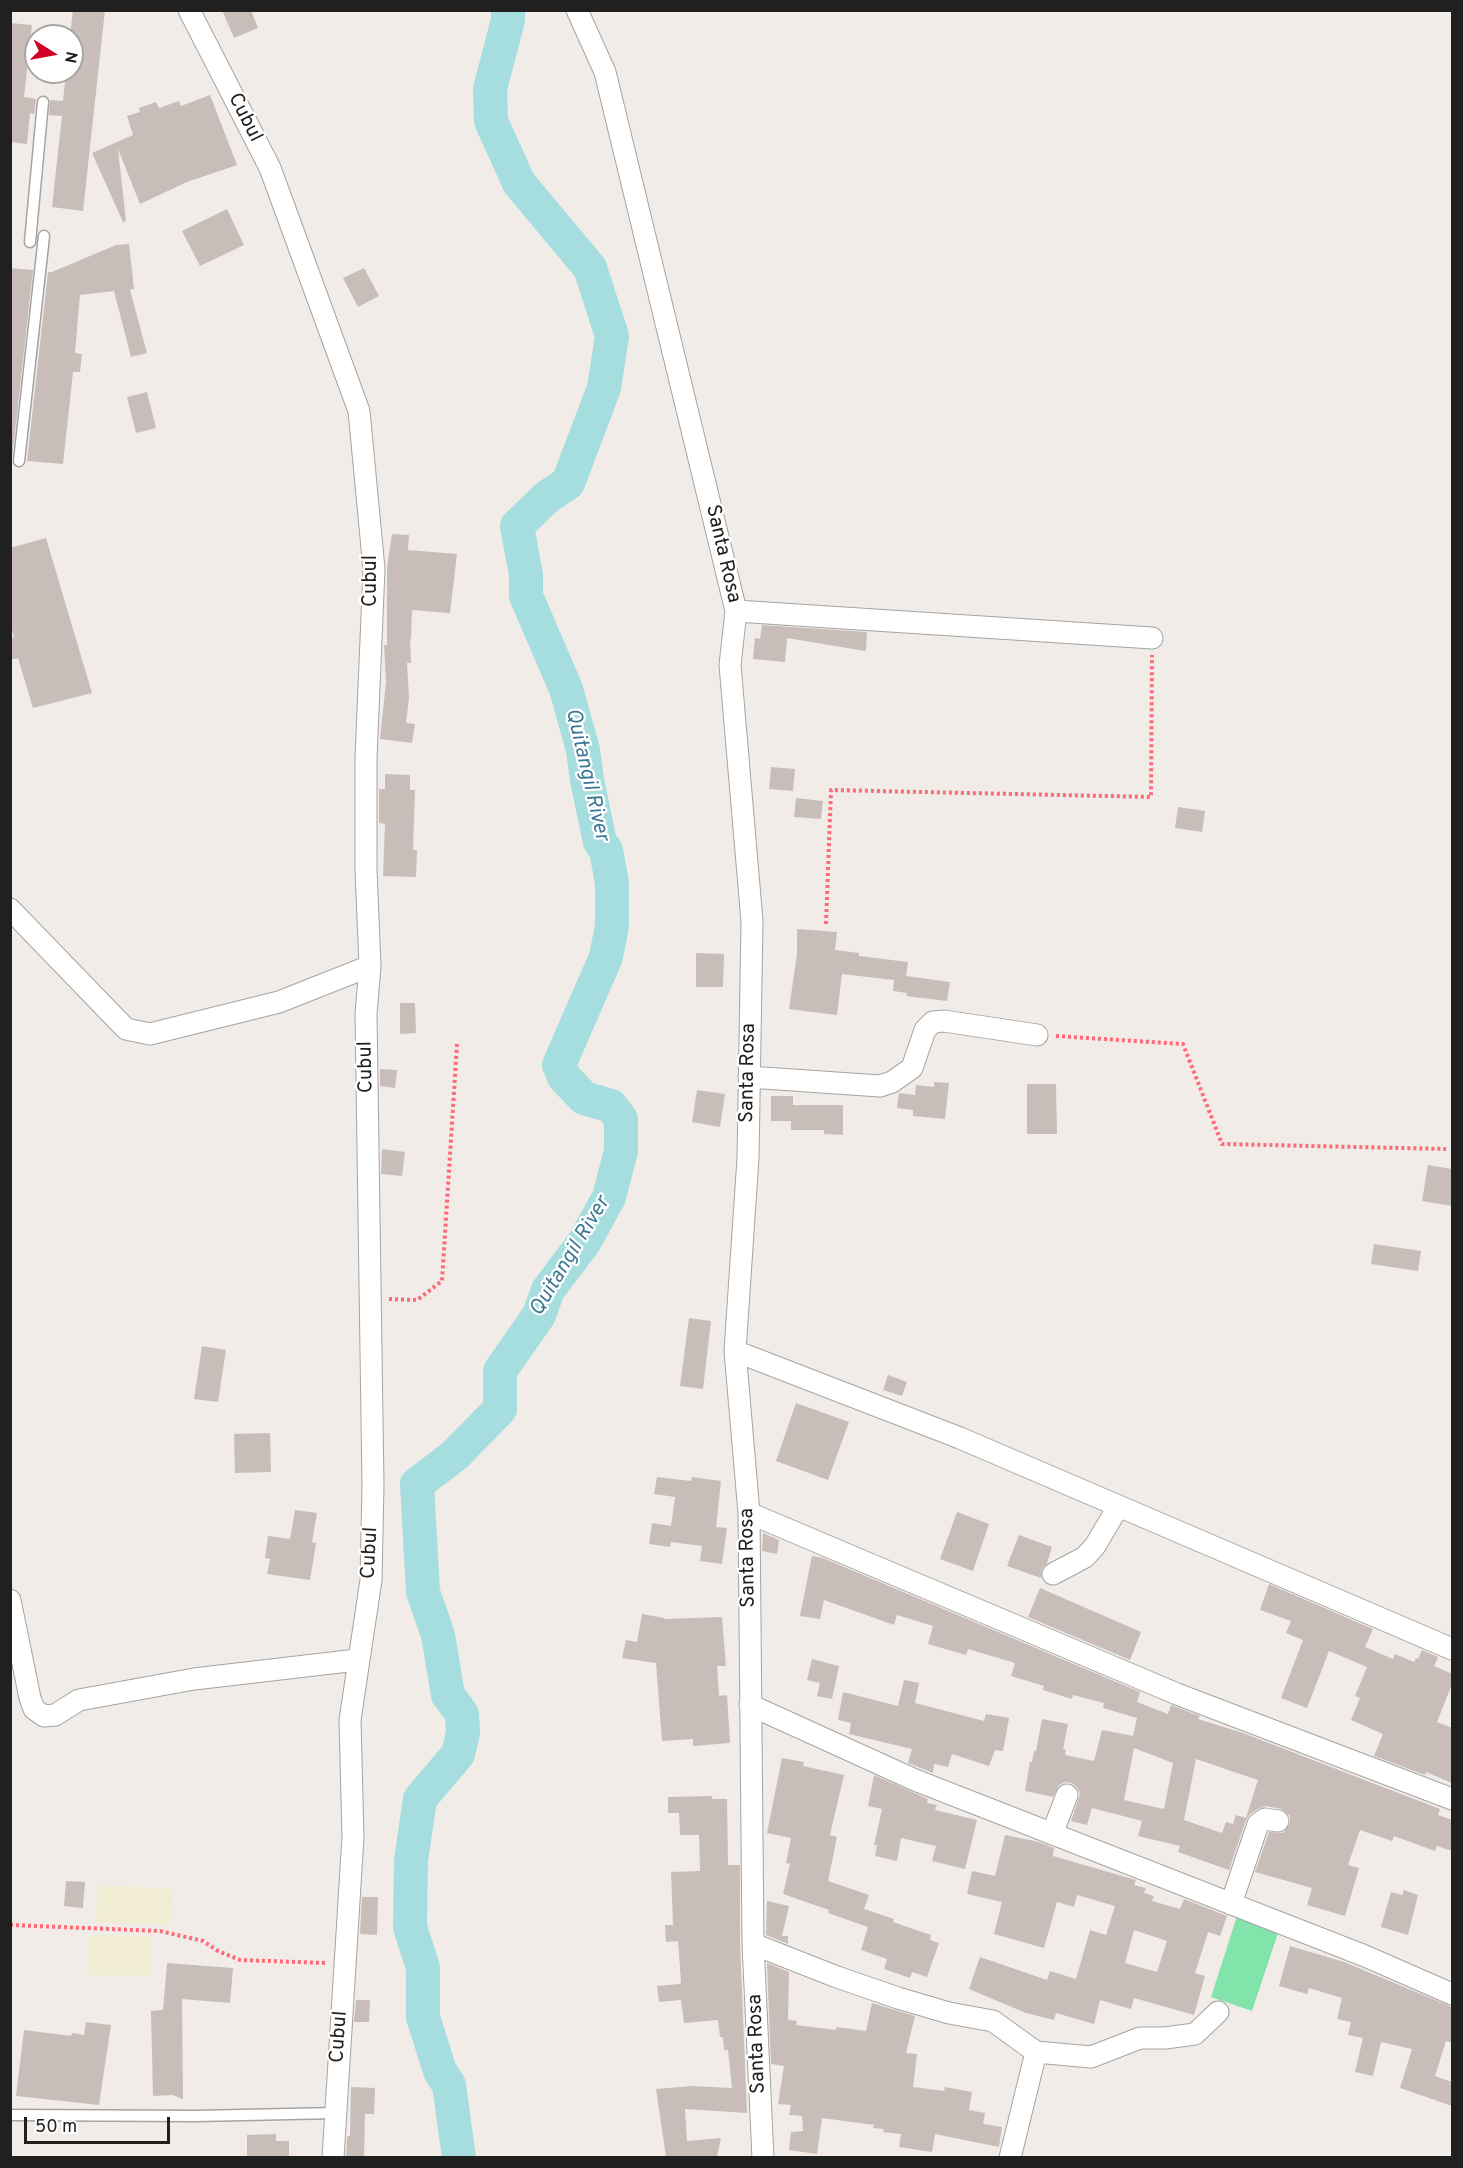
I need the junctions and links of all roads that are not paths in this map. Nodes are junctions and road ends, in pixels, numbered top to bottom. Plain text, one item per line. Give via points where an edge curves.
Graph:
1 (189, 10) edge
2 (577, 10) edge
3 (43, 102) dead end
4 (44, 237) dead end
5 (30, 242) dead end
6 (19, 461) dead end
7 (736, 611) junction
8 (1152, 638) road end
9 (10, 909) edge
10 (370, 966) junction
11 (1037, 1035) road end
12 (749, 1077) junction
13 (735, 1351) junction
14 (1118, 1507) junction
15 (749, 1513) junction
16 (1053, 1574) dead end
17 (10, 1600) edge
18 (1452, 1649) edge
19 (357, 1660) junction
20 (750, 1705) junction
21 (1067, 1795) dead end
22 (1452, 1799) edge
23 (1278, 1821) dead end
24 (1052, 1834) junction
25 (1231, 1904) junction
26 (753, 1944) junction
27 (1452, 1994) edge
28 (1218, 2012) dead end
29 (1036, 2052) junction
30 (336, 2113) junction
31 (10, 2115) edge
32 (333, 2157) edge
33 (763, 2157) edge
34 (1010, 2157) edge

1 - 10 street, Cubul via 270,168 359,411 374,569 366,758
2 - 7 street, Santa Rosa via 605,72
3 - 5 lane
4 - 6 lane
7 - 8 street
7 - 12 street, Santa Rosa via 730,665 752,921
9 - 10 street via 126,1029 150,1034 279,1002
10 - 19 street, Cubul via 366,1014 374,1485 371,1580
11 - 12 street via 933,1022 925,1030 912,1068 880,1086
12 - 13 street, Santa Rosa via 748,1158
13 - 14 street via 960,1438
13 - 15 street, Santa Rosa
14 - 16 street via 1085,1557
14 - 18 street
15 - 20 street, Santa Rosa
15 - 22 street via 1177,1695
17 - 19 street via 30,1698 34,1709 44,1716 55,1715 79,1700 194,1679
19 - 30 street, Cubul via 350,1720 353,1837
20 - 24 street via 915,1780
20 - 26 street, Santa Rosa
21 - 24 street
23 - 25 street via 1265,1819 1258,1824
24 - 25 street
25 - 27 street
26 - 29 street via 898,1998 993,2021
26 - 33 street, Santa Rosa
28 - 29 street via 1196,2034 1140,2038 1091,2057
29 - 34 street
30 - 31 lane
30 - 32 street, Cubul

